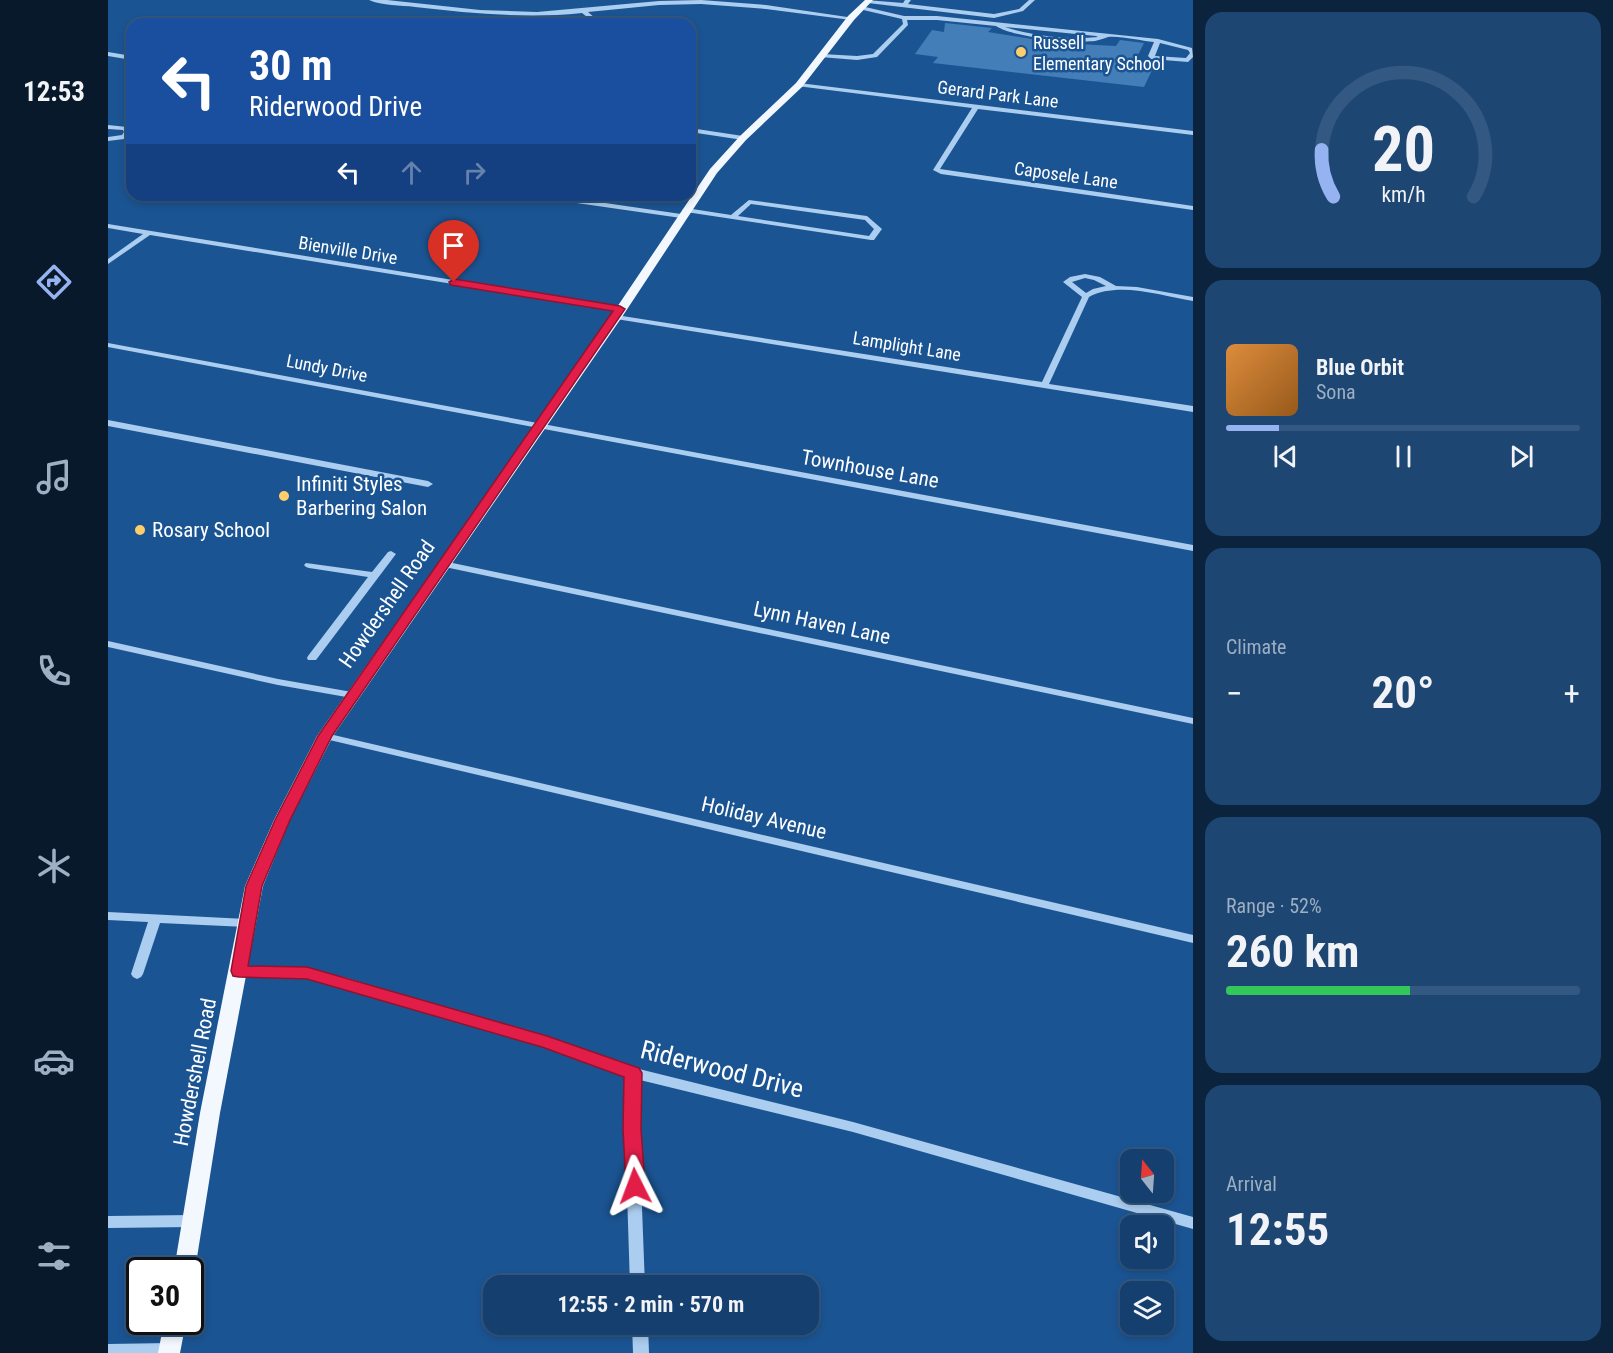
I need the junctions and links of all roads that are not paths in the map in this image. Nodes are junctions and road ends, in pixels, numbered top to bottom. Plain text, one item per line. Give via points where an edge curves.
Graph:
1 (372, 0) edge
2 (1032, 0) edge
3 (395, 1) edge
4 (906, 2) edge
5 (866, 3) edge
6 (583, 11) junction
7 (591, 18) edge
8 (851, 18) junction
9 (904, 18) junction
10 (1158, 41) junction
11 (1193, 52) edge
12 (108, 54) edge
13 (822, 56) junction
14 (126, 57) edge
15 (799, 85) junction
16 (976, 106) junction
17 (108, 127) edge
18 (126, 130) edge
19 (696, 131) edge
20 (1193, 133) edge
21 (126, 136) edge
22 (743, 138) junction
23 (108, 139) edge
24 (696, 195) edge
25 (584, 201) edge
26 (692, 201) edge
27 (1193, 208) edge
28 (683, 213) junction
29 (733, 217) junction
30 (108, 226) edge
31 (147, 234) junction
32 (108, 262) edge
33 (1114, 288) junction
34 (1086, 297) junction
35 (1193, 299) edge
36 (618, 313) junction
37 (108, 345) edge
38 (1045, 384) junction
39 (1193, 409) edge
40 (108, 423) edge
41 (541, 424) junction
42 (428, 484) dead end
43 (1193, 548) edge
44 (391, 554) dead end
45 (444, 564) junction
46 (309, 565) dead end
47 (374, 575) junction
48 (108, 644) edge
49 (312, 658) dead end
50 (352, 695) junction
51 (1193, 721) edge
52 (325, 736) junction
53 (108, 916) edge
54 (155, 919) junction
55 (246, 923) junction
56 (1193, 939) edge
57 (239, 971) junction
58 (137, 974) dead end
59 (633, 1073) junction
60 (193, 1221) junction
61 (108, 1222) edge
62 (1193, 1223) edge
63 (186, 1257) edge
64 (638, 1275) edge
65 (172, 1335) edge
66 (640, 1335) edge
67 (108, 1351) edge
68 (169, 1352) edge
69 (641, 1353) edge

1 - 3 street
2 - 4 street via 1021,10 993,16
3 - 6 street via 502,14
4 - 5 street
5 - 8 main road, Howdershell Road
5 - 9 street
6 - 7 street
6 - 8 street via 698,2
8 - 13 main road, Howdershell Road
9 - 10 street via 998,25 1011,31 1086,40 1099,40 1104,38 1102,35
9 - 13 street via 906,24 875,56
10 - 11 street
10 - 11 street via 1153,58 1188,60
12 - 14 street
13 - 15 main road, Howdershell Road
15 - 16 street, Gerard Park Lane
15 - 22 main road, Howdershell Road
16 - 20 street, Gerard Park Lane
16 - 27 street, Caposele Lane via 936,170 943,174
17 - 18 street
19 - 22 street
21 - 23 street
22 - 24 main road, Howdershell Road
25 - 28 street
26 - 28 main road, Howdershell Road
28 - 29 street
28 - 36 main road, Howdershell Road
29 - 29 street via 871,238 878,229 867,218 748,202
30 - 31 street, Bienville Drive
31 - 32 street
31 - 36 street, Bienville Drive
33 - 34 street via 1092,291
33 - 34 street via 1105,281 1082,275 1067,282
33 - 35 street
34 - 38 street
36 - 38 street, Lamplight Lane
36 - 41 main road, Howdershell Road
37 - 41 street, Lundy Drive
38 - 39 street, Lamplight Lane
40 - 42 street
41 - 43 street, Townhouse Lane via 608,440
41 - 45 main road, Howdershell Road
44 - 47 street
45 - 50 main road, Howdershell Road
45 - 51 street, Lynn Haven Lane
46 - 47 street
47 - 49 street
48 - 50 street
50 - 52 main road, Howdershell Road
52 - 55 main road, Howdershell Road via 254,886
52 - 56 street, Holiday Avenue
53 - 54 street
54 - 55 street
54 - 58 street
55 - 57 main road, Howdershell Road
57 - 59 street, Riderwood Drive via 307,973 547,1042
57 - 60 main road, Howdershell Road
59 - 62 street, Riderwood Drive via 853,1127
59 - 64 street
60 - 61 street
60 - 63 main road, Howdershell Road
65 - 68 main road
66 - 69 street
67 - 68 street

